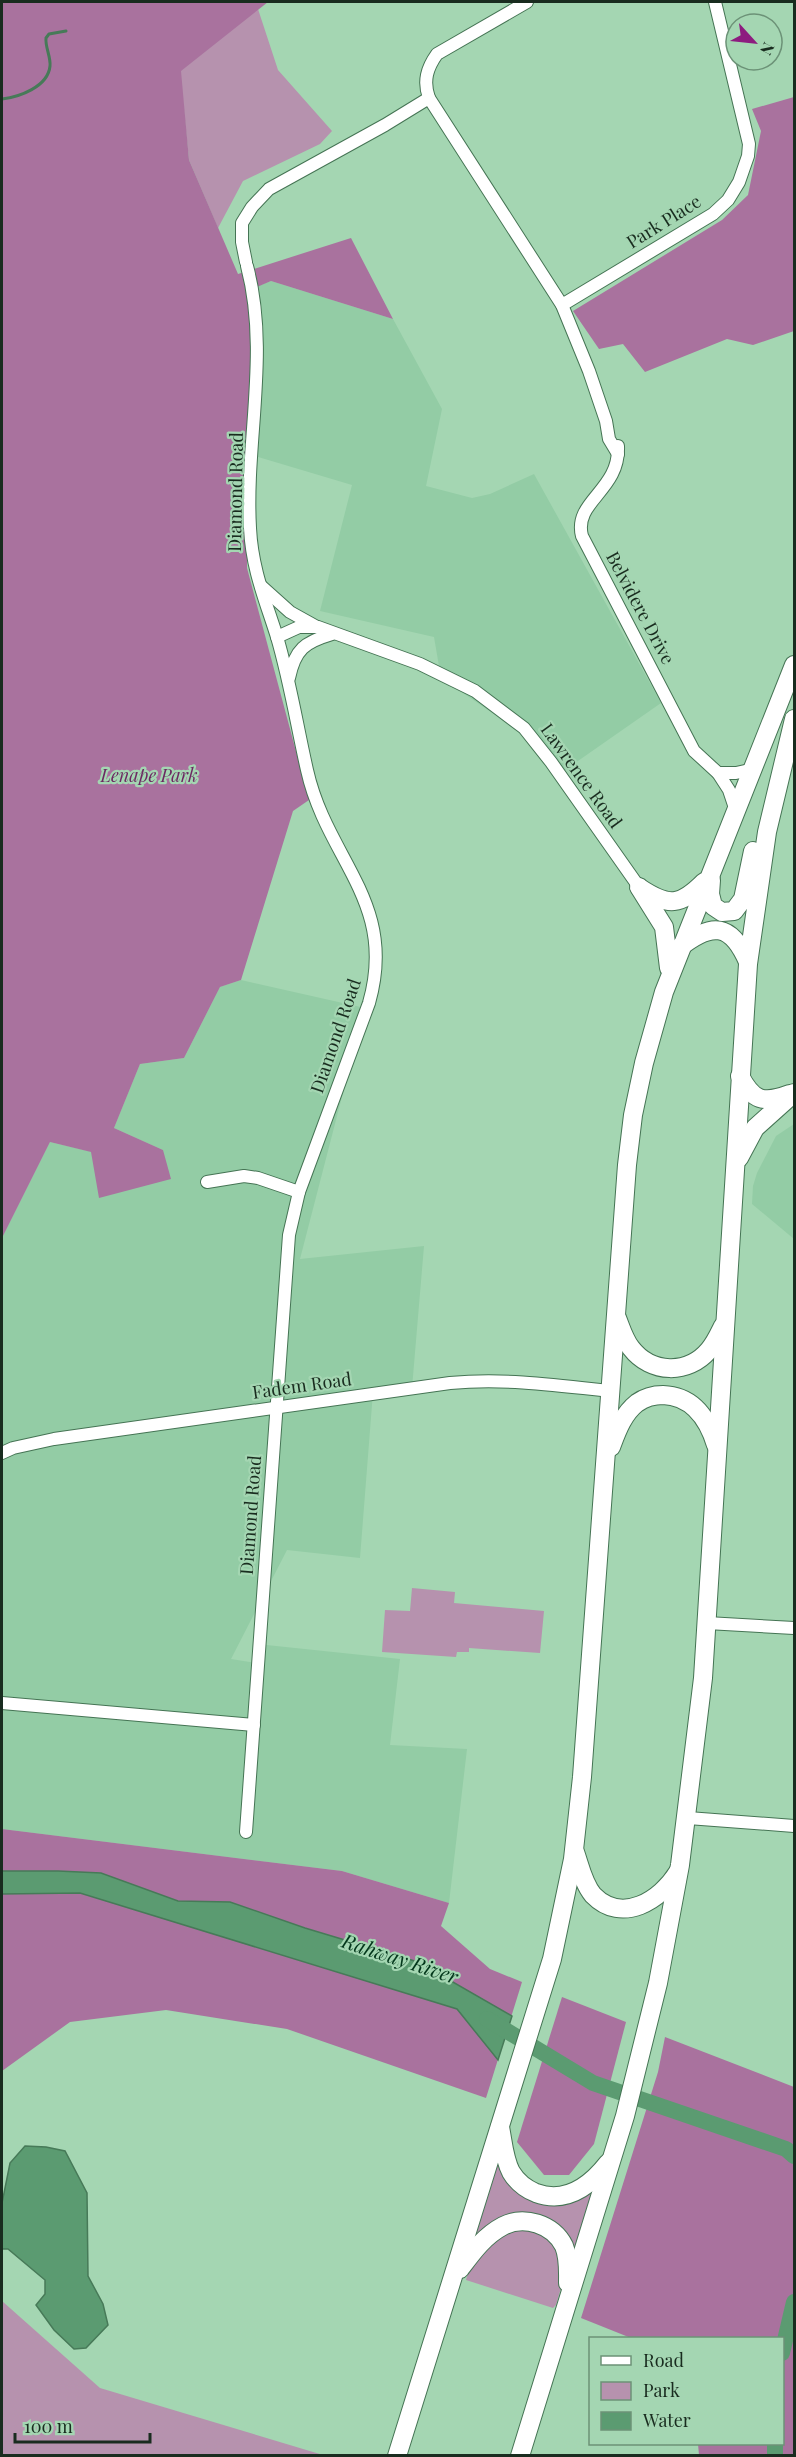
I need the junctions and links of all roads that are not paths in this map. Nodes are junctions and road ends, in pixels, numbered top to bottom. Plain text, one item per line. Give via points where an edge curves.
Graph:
1 (527, 2) edge
2 (715, 2) edge
3 (429, 98) junction
4 (562, 305) junction
5 (259, 584) junction
6 (318, 627) junction
7 (333, 634) junction
8 (277, 637) junction
9 (795, 664) edge
10 (288, 679) junction
11 (795, 719) edge
12 (754, 769) junction
13 (718, 773) junction
14 (780, 774) junction
15 (736, 811) junction
16 (710, 874) junction
17 (639, 887) junction
18 (680, 947) junction
19 (748, 964) junction
20 (670, 976) junction
21 (740, 1076) junction
22 (794, 1093) edge
23 (734, 1168) junction
24 (207, 1182) dead end
25 (298, 1192) junction
26 (616, 1313) junction
27 (725, 1323) junction
28 (610, 1391) junction
29 (276, 1408) junction
30 (718, 1450) junction
31 (2, 1453) edge
32 (606, 1462) junction
33 (707, 1623) junction
34 (795, 1628) edge
35 (2, 1703) edge
36 (254, 1725) junction
37 (688, 1818) junction
38 (795, 1826) edge
39 (246, 1832) dead end
40 (574, 1850) junction
41 (680, 1869) junction
42 (500, 2125) junction
43 (614, 2157) junction
44 (451, 2281) junction
45 (567, 2306) junction
46 (397, 2456) edge
47 (520, 2456) edge

1 - 3 street via 437,54 426,76
2 - 4 street, Park Place via 748,133 748,156 739,182 713,214
3 - 4 street
3 - 5 street, Diamond Road via 269,189 242,223 257,341 250,528 253,566
4 - 13 street, Belvidere Drive via 618,454 612,476 582,515 582,536 694,751
5 - 6 street, Lawrence Road via 290,612
5 - 8 street, Diamond Road
6 - 7 street, Lawrence Road
6 - 8 street via 299,627
7 - 10 street via 300,649
7 - 17 street, Lawrence Road via 420,664 457,682 524,728
8 - 10 street, Diamond Road
9 - 12 highway
10 - 25 street, Diamond Road via 314,798 370,913 377,956 369,1003
11 - 14 highway
12 - 13 street
12 - 15 highway
13 - 15 street, Belvidere Drive
14 - 16 highway via 762,819 743,899 734,911 722,912 713,906
14 - 19 highway
15 - 16 highway
16 - 17 highway via 687,898 677,902 658,899
16 - 18 highway
17 - 20 highway via 664,927
18 - 19 highway via 700,933 719,930 737,941
18 - 20 highway
19 - 21 highway
20 - 26 highway via 646,1054 630,1135
21 - 22 highway via 748,1090 761,1099
21 - 23 highway
22 - 23 highway via 755,1128
23 - 27 highway
24 - 25 street via 244,1176
25 - 29 street, Diamond Road via 289,1235
26 - 27 highway via 624,1337 635,1352 648,1363 666,1369 684,1367 700,1359
26 - 28 highway
27 - 30 highway
28 - 29 street, Fadem Road via 530,1382 476,1381
28 - 32 highway
29 - 31 street, Fadem Road via 54,1438
29 - 36 street, Diamond Road
30 - 32 highway via 708,1423 693,1405 672,1396 653,1396 637,1403 625,1416
30 - 33 highway
32 - 40 highway
33 - 34 street
33 - 37 highway
35 - 36 street
36 - 39 street, Diamond Road
37 - 38 street
37 - 41 highway
40 - 41 highway via 593,1894 619,1908 639,1907 650,1901
40 - 42 highway via 557,1942
41 - 43 highway via 658,1983
42 - 43 highway via 512,2172 524,2186 543,2195 561,2197 578,2191
42 - 44 highway
43 - 45 highway
44 - 45 highway via 478,2245 495,2231 515,2222 537,2223 554,2232 566,2252
44 - 46 highway
45 - 47 highway

